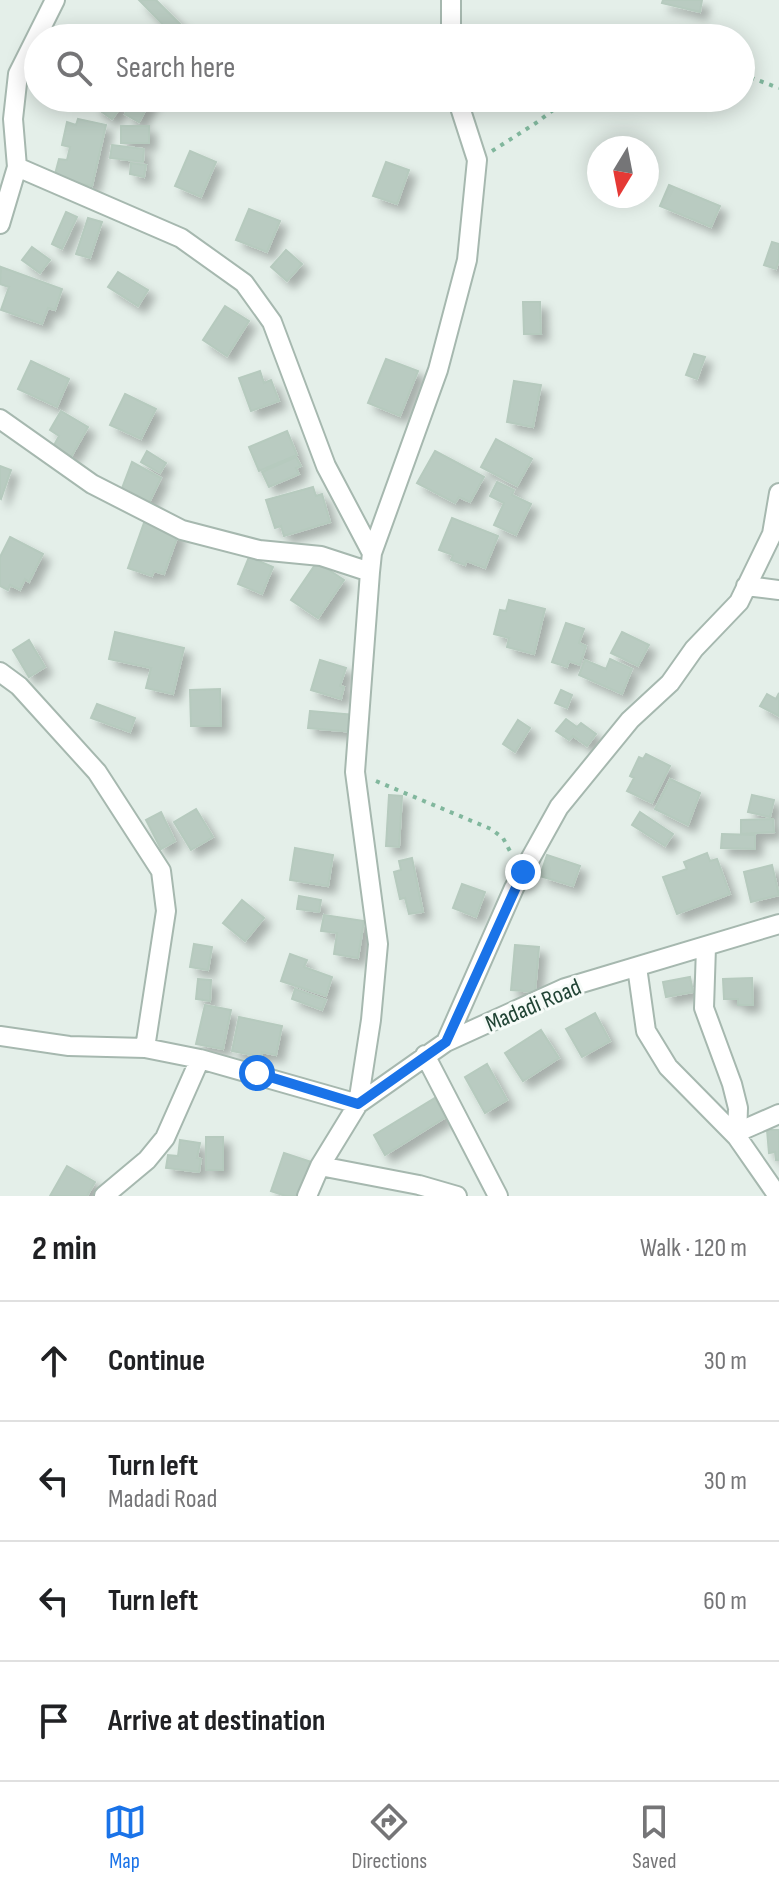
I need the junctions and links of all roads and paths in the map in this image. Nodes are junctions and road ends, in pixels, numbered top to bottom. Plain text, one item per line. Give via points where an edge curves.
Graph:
1 (55, 0) edge
2 (451, 0) edge
3 (43, 24) edge
4 (451, 24) edge
5 (24, 62) edge
6 (755, 79) edge
7 (779, 88) edge
8 (462, 112) edge
9 (551, 112) edge
10 (477, 160) junction
11 (17, 167) junction
12 (0, 224) edge
13 (0, 419) edge
14 (779, 493) edge
15 (372, 553) junction
16 (370, 572) junction
17 (746, 586) junction
18 (779, 590) edge
19 (0, 672) edge
20 (355, 772) junction
21 (523, 872) junction
22 (779, 924) edge
23 (706, 947) junction
24 (637, 967) junction
25 (0, 1036) edge
26 (446, 1042) junction
27 (145, 1048) junction
28 (425, 1055) junction
29 (200, 1059) junction
30 (358, 1104) junction
31 (779, 1114) edge
32 (738, 1135) junction
33 (320, 1166) junction
34 (104, 1196) edge
35 (307, 1196) edge
36 (457, 1196) edge
37 (498, 1196) edge
38 (778, 1196) edge

1 - 3 street
2 - 4 street
5 - 11 street via 13,119
6 - 7 path
8 - 10 street
9 - 10 path
10 - 15 street via 467,260 438,370
11 - 12 street
11 - 15 street via 181,238 244,283 272,322 326,466
13 - 16 street via 92,484 182,530 259,550 321,556
14 - 17 street via 772,534
15 - 16 street
16 - 20 street
17 - 18 street
17 - 21 street via 739,602 670,683 630,720 559,807
19 - 27 street via 97,772 161,871 166,911
20 - 21 path via 491,829 503,838
20 - 30 street via 378,944
21 - 26 street
22 - 23 street, Madadi Road
23 - 24 street, Madadi Road
23 - 32 street via 704,1008 732,1084
24 - 26 street, Madadi Road via 565,988
24 - 32 street via 646,1031 668,1067
25 - 27 street via 69,1046
26 - 28 street, Madadi Road
27 - 29 street
28 - 30 street, Madadi Road
28 - 37 street
29 - 30 street
29 - 34 street via 165,1138
30 - 33 street, Madadi Road
31 - 32 street
32 - 38 street
33 - 35 street, Madadi Road
33 - 36 street

